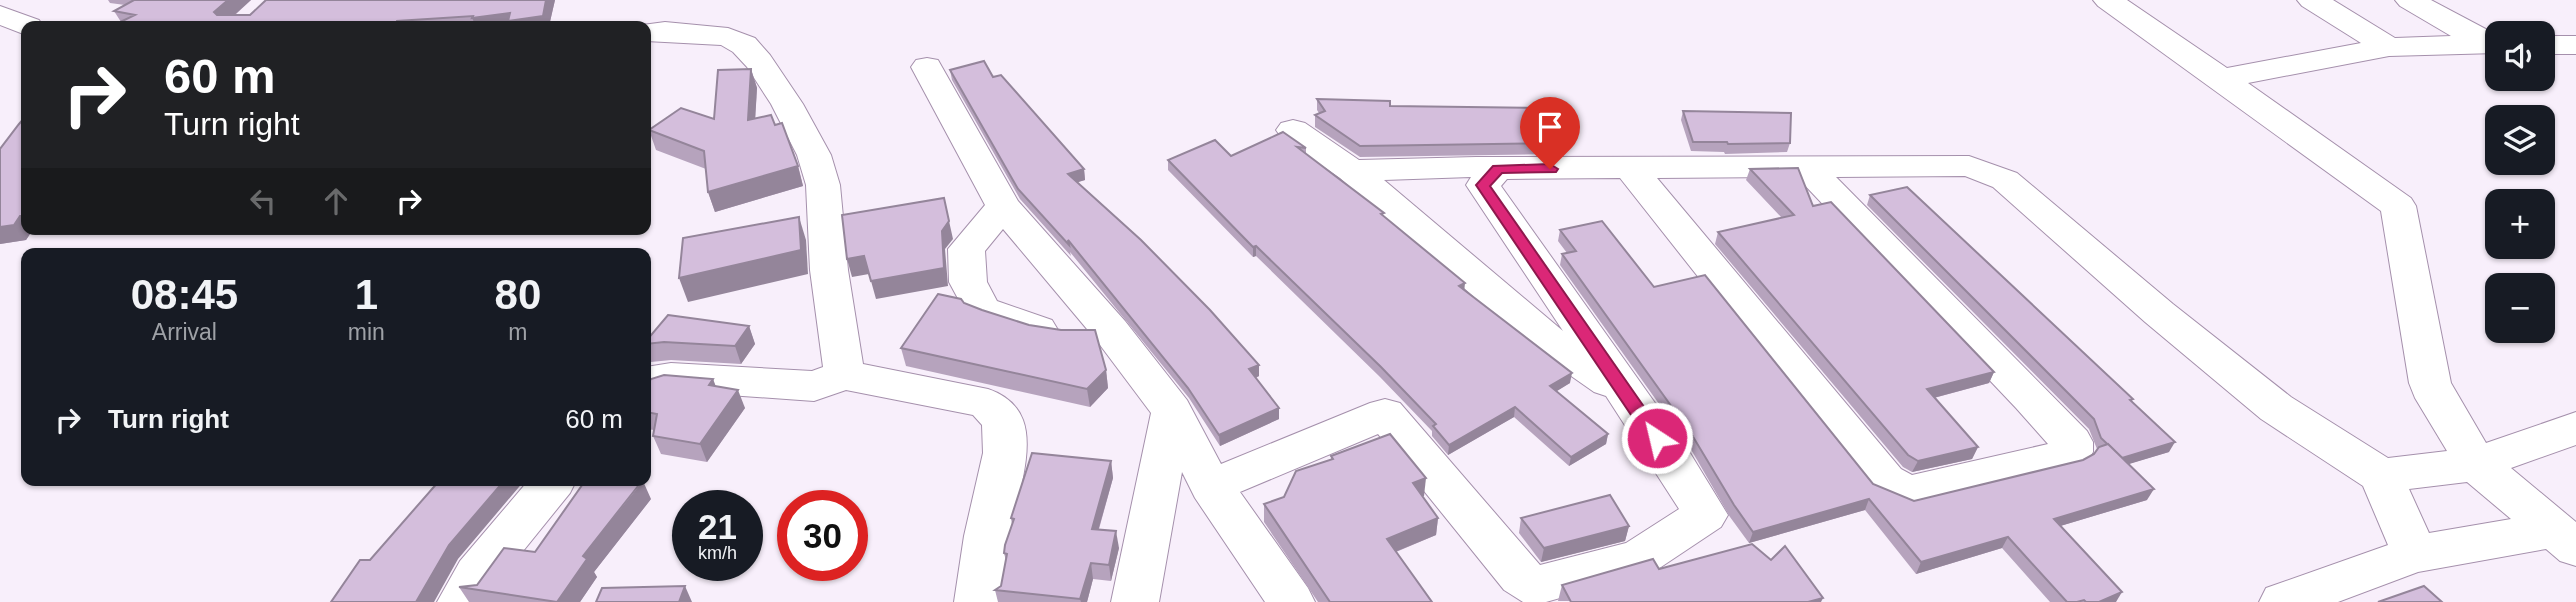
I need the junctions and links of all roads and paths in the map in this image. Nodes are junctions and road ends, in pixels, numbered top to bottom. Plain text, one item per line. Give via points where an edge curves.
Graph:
1 (2108, 0) edge
2 (2312, 0) edge
3 (2410, 0) edge
4 (0, 15) edge
5 (21, 23) edge
6 (651, 32) edge
7 (2485, 40) edge
8 (2485, 44) edge
9 (2555, 45) edge
10 (2576, 46) edge
11 (2389, 47) junction
12 (927, 68) dead end
13 (2221, 79) junction
14 (1293, 130) dead end
15 (1630, 167) junction
16 (1807, 168) junction
17 (1498, 169) junction
18 (1352, 171) junction
19 (1003, 206) junction
20 (1111, 331) junction
21 (844, 375) junction
22 (651, 381) edge
23 (1627, 396) junction
24 (1172, 411) junction
25 (2576, 428) edge
26 (2476, 464) junction
27 (2381, 476) junction
28 (550, 486) edge
29 (1211, 486) junction
30 (2564, 539) edge
31 (2415, 554) junction
32 (461, 602) edge
33 (978, 602) edge
34 (1135, 602) edge
35 (1291, 602) edge
36 (2283, 602) edge

1 - 13 street
2 - 11 street
3 - 7 street
4 - 5 street
6 - 21 street via 728,37 744,45 786,104 814,155 823,185
8 - 11 street
9 - 10 street
11 - 13 street
12 - 19 street
13 - 26 street via 2398,206 2430,383
14 - 18 street
15 - 16 street
15 - 16 street via 1885,481 1908,493 2071,452 2072,442 2031,397
15 - 17 street
16 - 27 street via 1969,166 2005,180 2276,408
17 - 18 street
17 - 23 street via 1483,185
18 - 23 street via 1548,341
19 - 20 street
19 - 20 street via 966,249 968,282 983,310 1030,329
20 - 24 street
21 - 22 street via 814,386 671,377
21 - 33 street via 967,397 988,404 1003,421 1005,453
23 - 29 street via 1705,515 1639,558 1533,586 1385,414
24 - 29 street
24 - 34 street
25 - 26 street
26 - 27 street
26 - 30 street
27 - 31 street
28 - 32 street via 477,574
29 - 35 street
30 - 31 street
31 - 36 street

